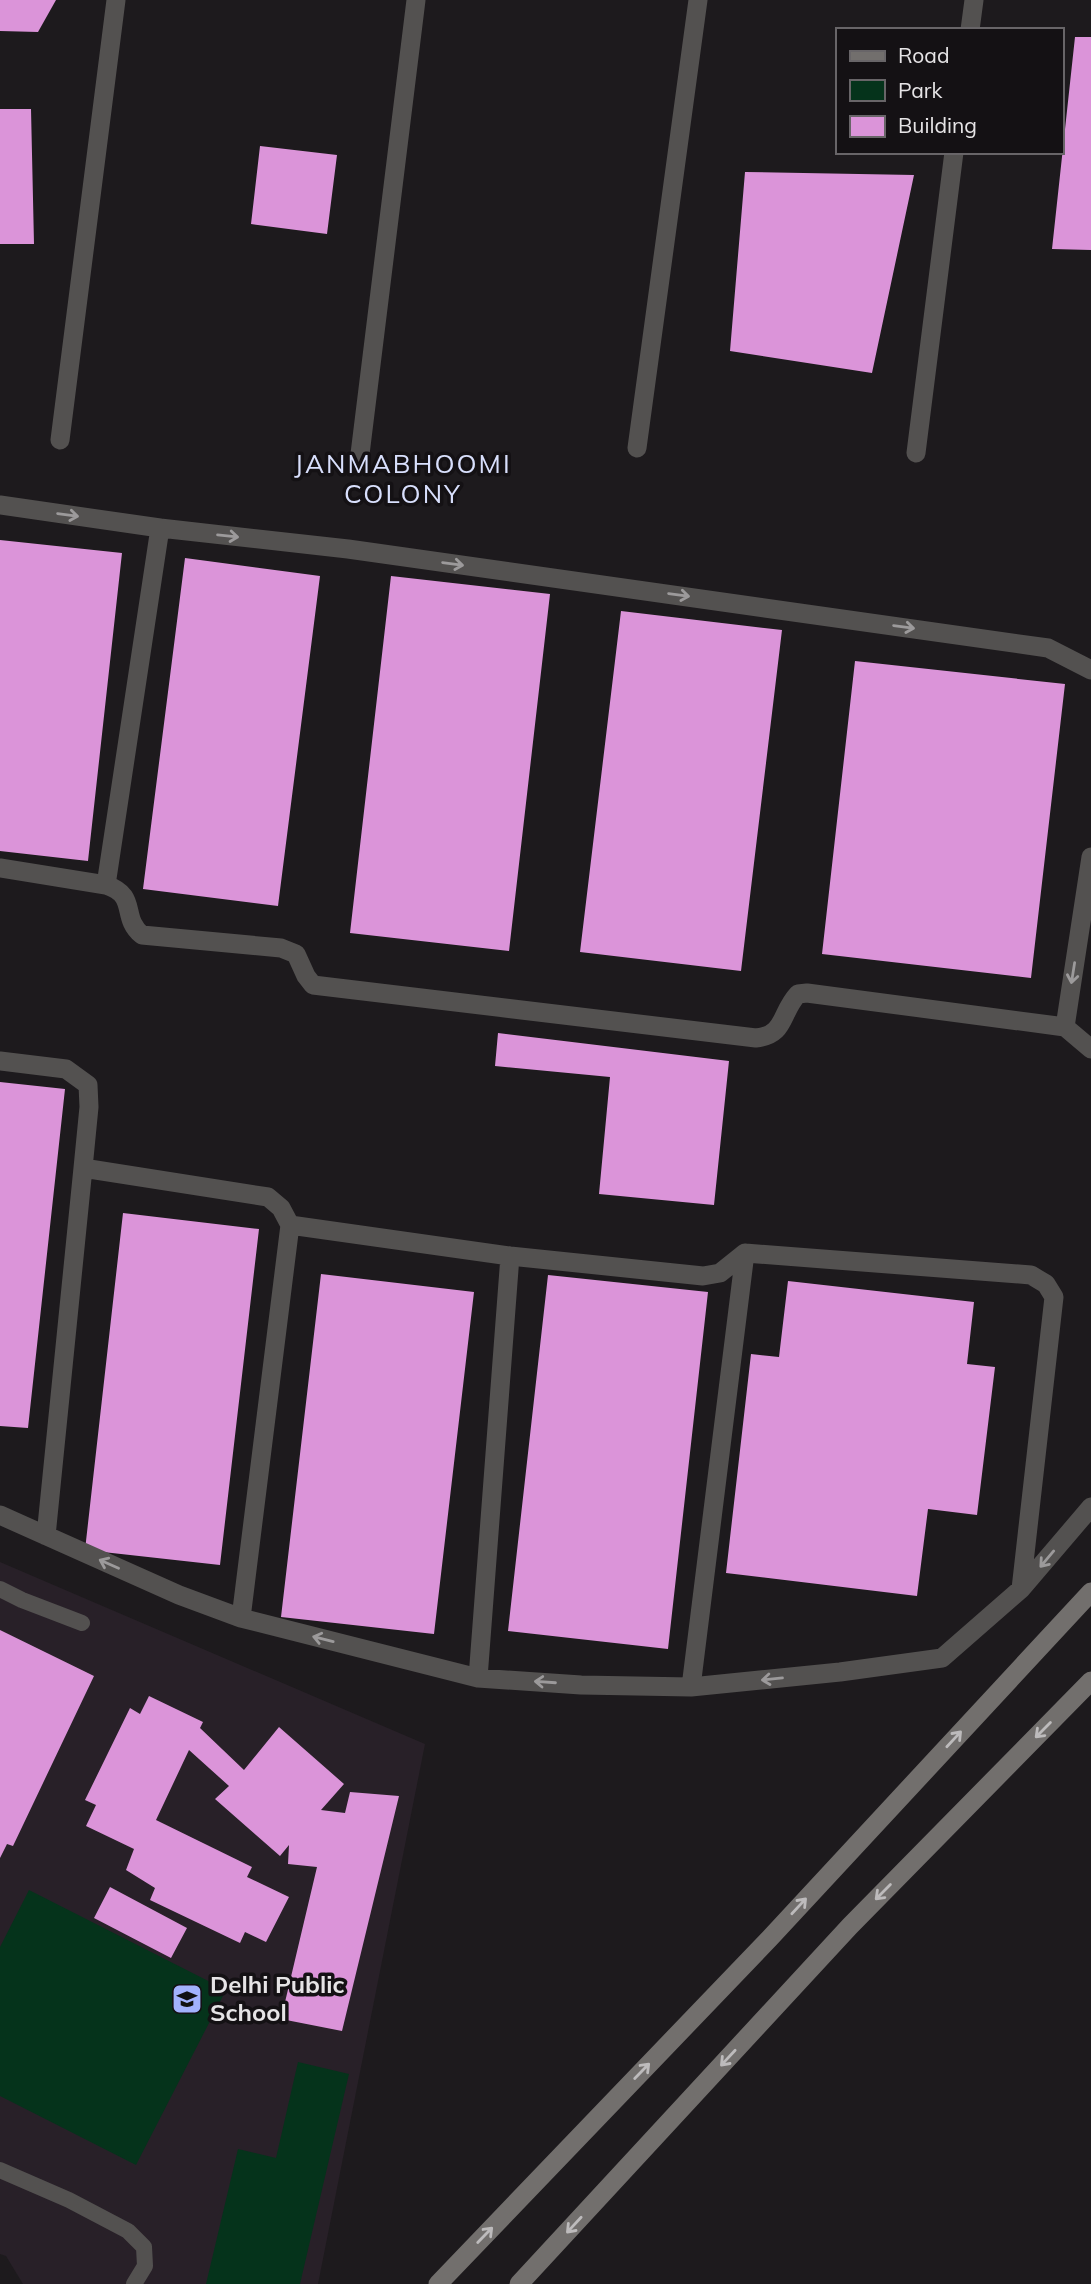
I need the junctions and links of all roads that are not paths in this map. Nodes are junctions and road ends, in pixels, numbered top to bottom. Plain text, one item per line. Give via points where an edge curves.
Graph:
1 (116, 0) edge
2 (416, 0) edge
3 (698, 0) edge
4 (974, 0) edge
5 (970, 28) edge
6 (954, 154) edge
7 (60, 440) dead end
8 (637, 448) dead end
9 (916, 453) dead end
10 (360, 454) dead end
11 (0, 505) edge
12 (160, 528) junction
13 (1091, 670) edge
14 (1091, 857) edge
15 (0, 868) edge
16 (106, 885) junction
17 (1065, 1027) junction
18 (1091, 1049) edge
19 (0, 1061) edge
20 (83, 1168) junction
21 (290, 1225) junction
22 (745, 1254) junction
23 (510, 1256) junction
24 (1091, 1507) edge
25 (0, 1515) edge
26 (46, 1536) junction
27 (0, 1589) edge
28 (1021, 1589) junction
29 (1091, 1592) edge
30 (241, 1618) junction
31 (82, 1623) dead end
32 (478, 1678) junction
33 (1091, 1681) edge
34 (691, 1687) junction
35 (0, 2170) edge
36 (134, 2284) edge
37 (438, 2284) edge
38 (519, 2284) edge

1 - 7 street
2 - 10 street
3 - 8 street
4 - 5 street
6 - 9 street
11 -> 12 street
12 -> 13 street via 361,550 1048,648
12 - 16 street
14 -> 17 street
15 - 16 street
16 - 17 street via 126,898 132,924 142,934 281,948 296,954 313,985 756,1038 773,1034 791,1001 807,993
17 - 18 street
19 - 20 street via 66,1069 89,1085
20 - 21 street via 268,1197
20 - 26 street
21 - 23 street
21 - 30 street
22 - 23 street via 720,1273 703,1276
22 - 28 street via 1031,1275 1046,1284 1054,1297
22 - 34 street
23 - 32 street
24 -> 28 street
25 - 26 street
30 -> 26 street
27 - 31 lane
28 -> 34 street via 942,1658
37 -> 29 main road via 770,1938
32 -> 30 street
34 -> 32 street
33 -> 38 main road via 850,1926
35 - 36 lane via 128,2231 144,2247 145,2266

